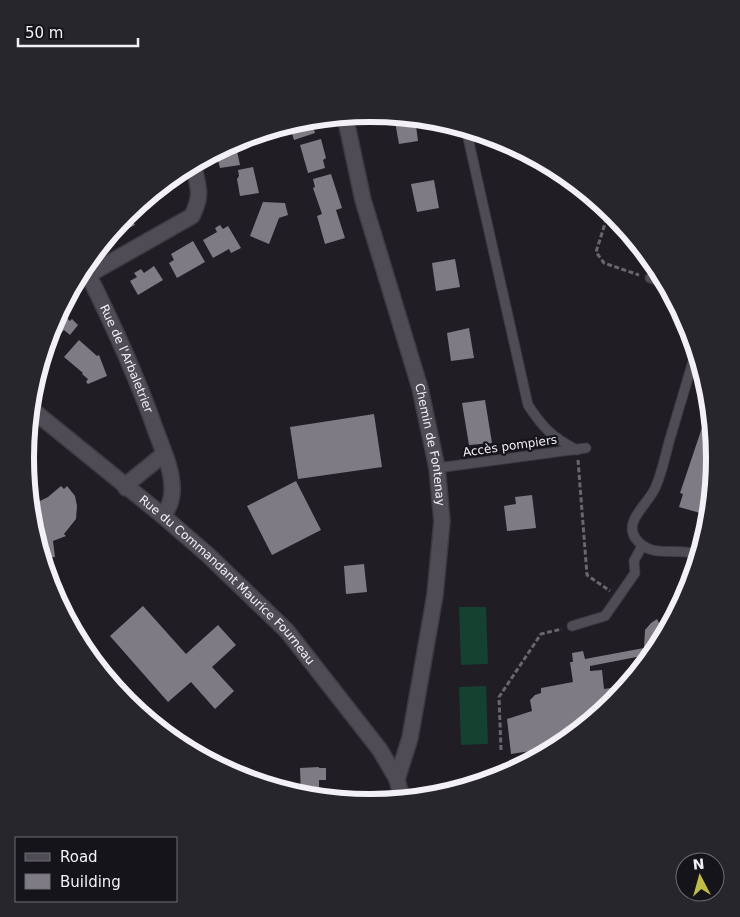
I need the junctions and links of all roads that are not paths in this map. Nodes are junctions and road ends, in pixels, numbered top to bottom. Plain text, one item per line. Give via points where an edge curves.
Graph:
1 (346, 123) edge
2 (468, 137) edge
3 (195, 172) edge
4 (94, 267) edge
5 (88, 275) edge
6 (650, 278) road end
7 (654, 279) edge
8 (692, 363) edge
9 (37, 414) edge
10 (164, 454) junction
11 (438, 468) junction
12 (126, 488) junction
13 (163, 516) junction
14 (642, 546) junction
15 (693, 552) edge
16 (572, 626) road end
17 (397, 779) junction
18 (400, 793) edge

1 - 11 street, Chemin de Fontenay via 363,200 420,388
2 - 11 lane, Accès pompiers via 528,405 540,423 557,439 581,449
3 - 4 street via 199,194 192,216
5 - 10 street, Rue de l'Arbaletrier via 150,412
6 - 7 lane
8 - 14 lane via 656,487 632,525 634,537
9 - 12 street, Rue du Commandant Maurice Fourneau
10 - 12 street
10 - 13 street, Rue de l'Arbaletrier via 172,486 170,507
11 - 17 street, Chemin de Fontenay via 442,521 435,595 410,738
12 - 13 street, Rue du Commandant Maurice Fourneau
13 - 17 street, Rue du Commandant Maurice Fourneau via 287,632 380,750
14 - 15 lane via 653,552
14 - 16 lane via 634,561 635,573 605,616
17 - 18 street

